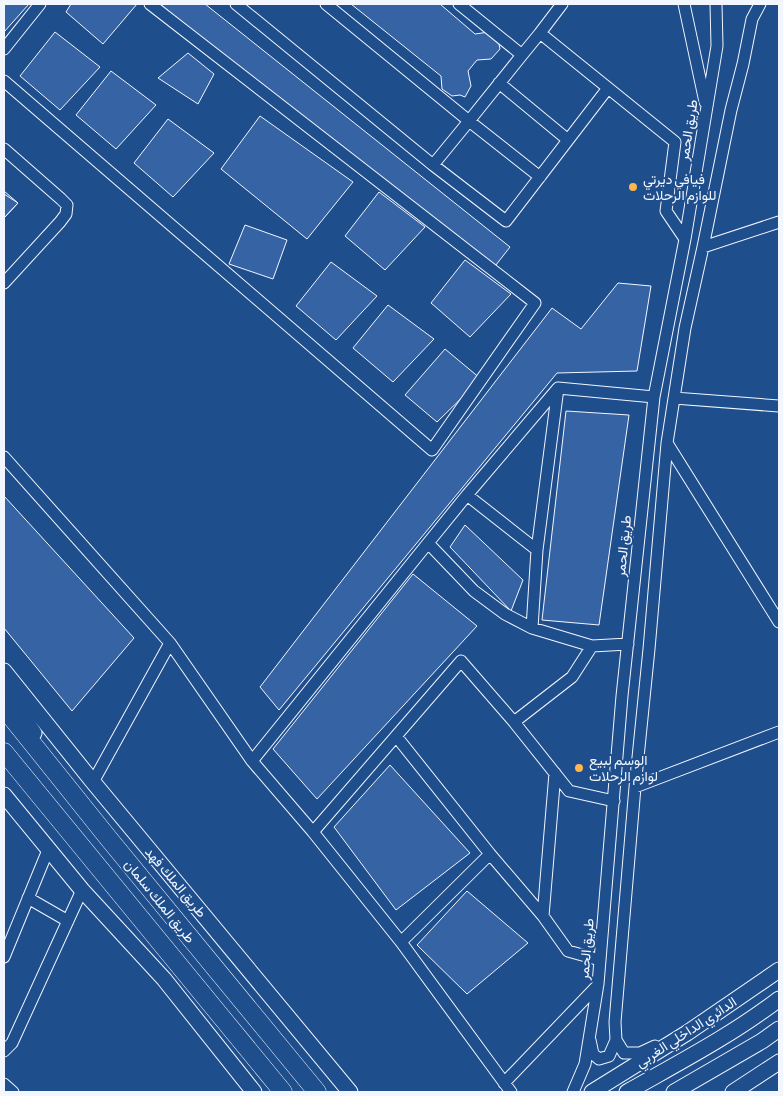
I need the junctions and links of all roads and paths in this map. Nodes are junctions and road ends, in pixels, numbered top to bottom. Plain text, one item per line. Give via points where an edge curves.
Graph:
1 (40, 4) edge
2 (150, 4) edge
3 (236, 4) edge
4 (459, 4) edge
5 (562, 4) edge
6 (684, 4) edge
7 (716, 4) edge
8 (760, 4) edge
9 (330, 5) edge
10 (540, 33) junction
11 (4, 49) edge
12 (522, 55) junction
13 (4, 81) edge
14 (499, 84) junction
15 (608, 88) junction
16 (706, 110) junction
17 (469, 121) junction
18 (568, 140) junction
19 (4, 150) edge
20 (433, 165) junction
21 (540, 176) junction
22 (779, 222) edge
23 (685, 239) junction
24 (703, 247) junction
25 (4, 283) edge
26 (558, 388) junction
27 (654, 397) junction
28 (674, 398) junction
29 (779, 406) edge
30 (667, 443) junction
31 (4, 457) edge
32 (467, 495) junction
33 (428, 543) junction
34 (537, 550) junction
35 (779, 622) edge
36 (532, 628) junction
37 (170, 643) junction
38 (628, 644) junction
39 (592, 646) junction
40 (4, 671) edge
41 (4, 691) edge
42 (4, 708) edge
43 (514, 722) junction
44 (779, 732) edge
45 (396, 736) junction
46 (6, 755) edge
47 (252, 761) junction
48 (556, 773) junction
49 (93, 782) junction
50 (635, 787) junction
51 (4, 796) edge
52 (614, 801) junction
53 (314, 832) junction
54 (109, 838) junction
55 (48, 850) junction
56 (490, 854) junction
57 (82, 890) junction
58 (28, 898) junction
59 (543, 916) junction
60 (68, 921) junction
61 (401, 942) junction
62 (4, 958) edge
63 (600, 960) junction
64 (779, 970) edge
65 (779, 982) edge
66 (598, 984) junction
67 (779, 1000) edge
68 (779, 1029) edge
69 (687, 1034) junction
70 (589, 1038) junction
71 (616, 1040) junction
72 (4, 1052) edge
73 (779, 1062) edge
74 (4, 1084) edge
75 (508, 1088) edge
76 (13, 1092) edge
77 (254, 1092) edge
78 (283, 1092) edge
79 (317, 1092) edge
80 (349, 1092) edge
81 (573, 1092) edge
82 (592, 1092) edge
83 (627, 1092) edge
84 (674, 1092) edge
85 (733, 1092) edge

1 - 11 street
2 - 13 street via 535,303 432,450
3 - 20 street
4 - 12 street
5 - 10 street
6 - 16 street
7 - 16 street, طريق الحمر via 716,46
8 - 24 street via 752,19
9 - 17 street
10 - 12 street
10 - 15 street
12 - 14 street
14 - 17 street
14 - 18 street
15 - 18 street
15 - 23 street via 675,142 666,210
16 - 23 street, طريق الحمر
17 - 20 street
17 - 21 street
18 - 21 street
19 - 25 street via 61,199 66,205 66,214
20 - 21 street via 506,221
22 - 24 street
23 - 27 street, طريق الحمر
24 - 28 street
26 - 27 street
26 - 32 street
26 - 34 street
27 - 38 street, طريق الحمر
28 - 29 street
28 - 30 street
30 - 35 street
30 - 50 street
31 - 37 street
32 - 33 street
32 - 34 street
33 - 36 street via 474,591 505,614
33 - 47 street
34 - 36 street
36 - 39 street
37 - 47 street
37 - 49 street
38 - 39 street
38 - 52 street, طريق الحمر
39 - 43 street via 572,677
40 - 49 main road, طريق الملك فهد
41 - 54 main road
42 - 54 highway, طريق الملك سلمان
43 - 45 street via 461,661
43 - 48 street
44 - 50 street
45 - 53 street
45 - 56 street
46 - 78 highway, طريق الملك سلمان
47 - 53 street
48 - 52 street via 569,791
48 - 59 street
49 - 80 main road, طريق الملك فهد
50 - 71 street
51 - 55 main road
52 - 63 street, طريق الحمر
53 - 61 street
54 - 79 highway, طريق الملك سلمان
55 - 57 main road
55 - 58 street
56 - 59 street
56 - 61 street
57 - 60 street
57 - 77 main road via 164,979
58 - 60 street
58 - 62 street
59 - 63 street via 568,951
60 - 72 street via 12,1042
61 - 75 street
63 - 66 street, طريق الحمر
64 - 69 main road, الدائري الداخلي الغربي
65 - 69 main road via 727,1015
66 - 70 street, طريق الحمر
66 - 75 street
67 - 83 main road via 703,1049
68 - 84 main road
69 - 71 street via 640,1053 624,1053
69 - 82 main road, الدائري الداخلي الغربي
70 - 71 street via 593,1054 599,1059 609,1056
70 - 81 street, طريق الحمر via 585,1064
73 - 85 main road
74 - 76 street

